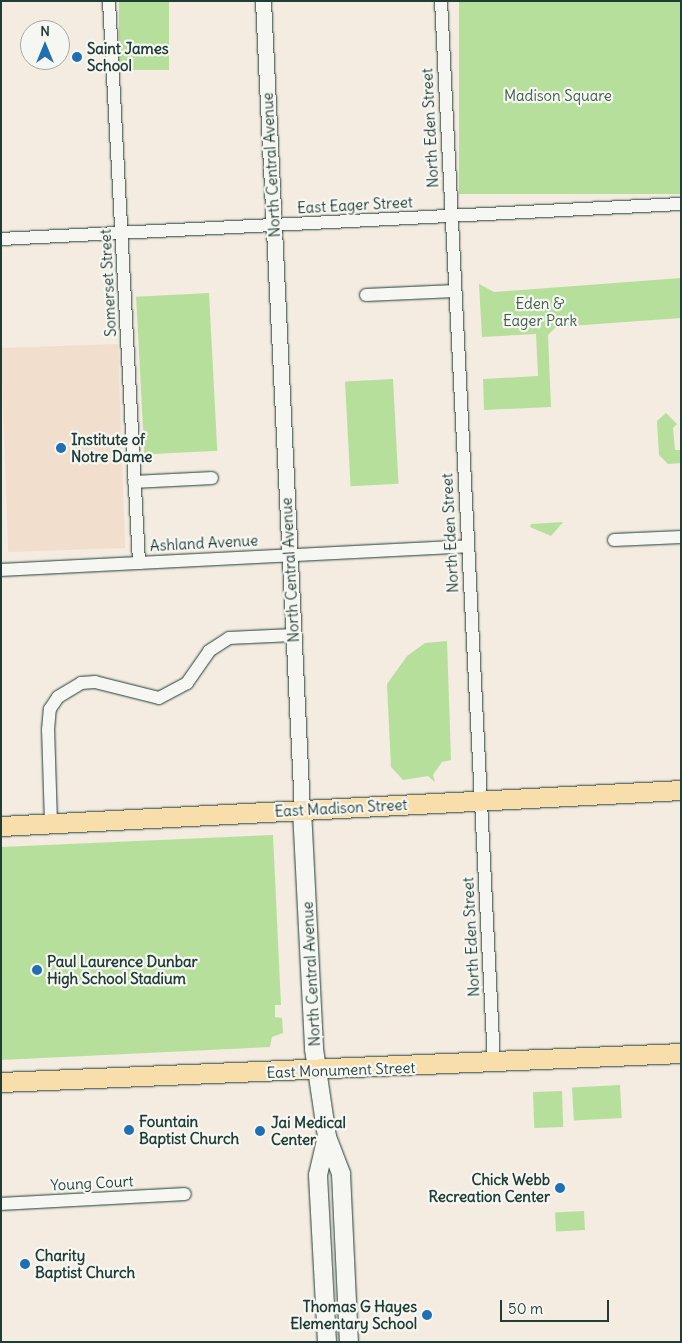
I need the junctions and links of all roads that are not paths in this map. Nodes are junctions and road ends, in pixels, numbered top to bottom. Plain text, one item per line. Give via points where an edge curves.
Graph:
1 (109, 1) edge
2 (263, 1) edge
3 (441, 1) edge
4 (681, 204) edge
5 (451, 216) junction
6 (273, 225) junction
7 (121, 233) junction
8 (1, 239) edge
9 (455, 290) junction
10 (366, 295) dead end
11 (212, 478) dead end
12 (134, 482) junction
13 (681, 536) edge
14 (614, 540) dead end
15 (467, 546) junction
16 (289, 555) junction
17 (139, 563) junction
18 (1, 570) edge
19 (293, 635) junction
20 (681, 790) edge
21 (480, 801) junction
22 (302, 810) junction
23 (51, 823) junction
24 (1, 826) edge
25 (681, 1053) edge
26 (494, 1063) junction
27 (319, 1071) junction
28 (1, 1082) edge
29 (327, 1137) junction
30 (184, 1194) dead end
31 (1, 1204) edge
32 (347, 1294) junction
33 (324, 1295) junction
34 (327, 1342) edge
35 (349, 1342) edge

1 - 7 street, Somerset Street
2 - 6 street, North Central Avenue
3 - 5 street, North Eden Street
4 - 5 street, East Eager Street
5 - 6 street, East Eager Street
5 - 9 street, North Eden Street
6 - 7 street, East Eager Street
6 - 16 street, North Central Avenue
7 - 8 street, East Eager Street
7 - 12 street, Somerset Street
9 - 10 street
9 - 15 street, North Eden Street
11 - 12 street
12 - 17 street, Somerset Street
13 - 14 street
15 - 16 street, Ashland Avenue
15 - 21 street, North Eden Street
16 - 17 street, Ashland Avenue
16 - 19 street, North Central Avenue
17 - 18 street, Ashland Avenue
19 - 22 street, North Central Avenue
19 - 23 street via 229,638 209,651 187,683 153,699 110,683 81,683 62,694 50,709
20 - 21 main road, East Madison Street
21 - 22 main road, East Madison Street
21 - 26 street, North Eden Street
22 - 23 main road, East Madison Street
22 - 27 main road, North Central Avenue
23 - 24 main road, East Madison Street
25 - 26 main road, East Monument Street
26 - 27 main road, East Monument Street
27 - 28 main road, East Monument Street
27 - 29 main road, North Central Avenue
29 - 32 main road, North Central Avenue via 341,1174
29 - 33 main road, North Central Avenue via 318,1175
30 - 31 street, Young Court
32 - 33 main road
32 - 35 main road, North Central Avenue
33 - 34 main road, North Central Avenue

